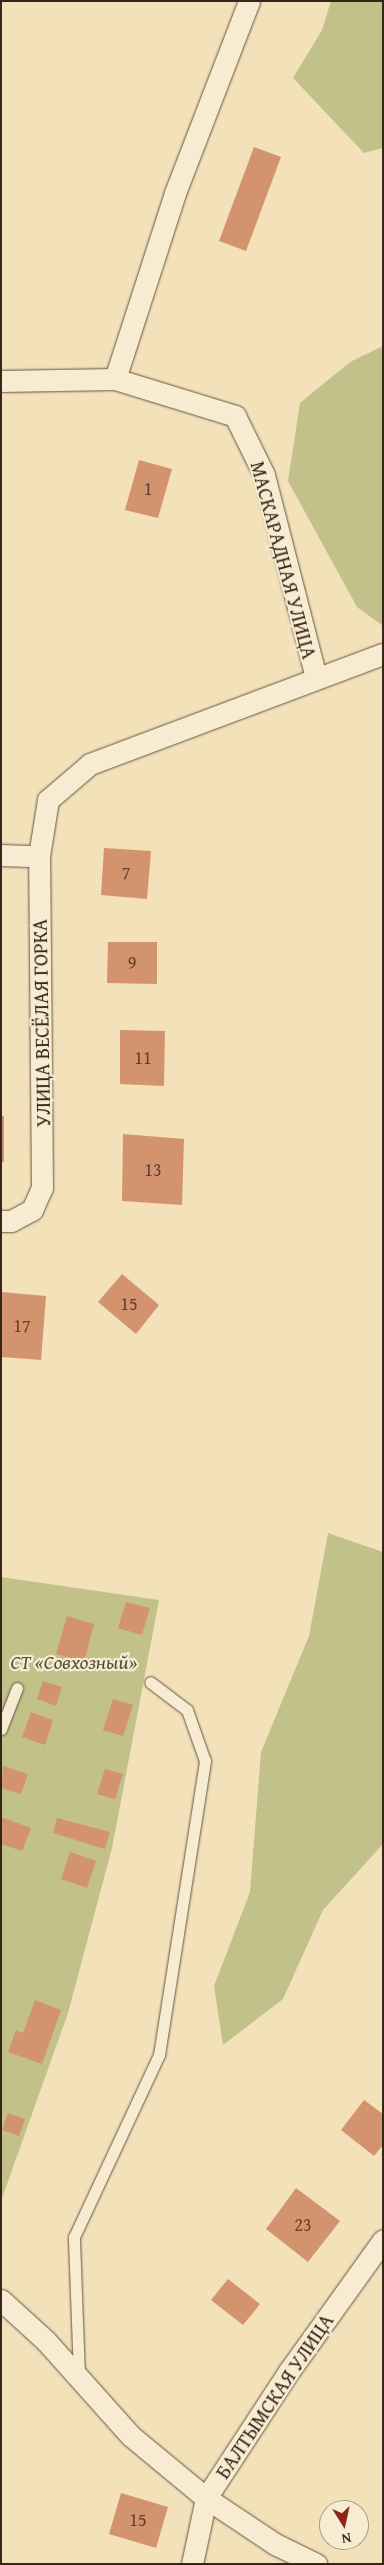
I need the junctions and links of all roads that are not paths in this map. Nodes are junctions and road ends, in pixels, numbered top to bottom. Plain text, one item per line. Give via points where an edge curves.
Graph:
1 (249, 1) edge
2 (116, 378) junction
3 (1, 381) edge
4 (383, 654) edge
5 (316, 678) junction
6 (1, 855) edge
7 (39, 856) junction
8 (1, 1222) edge
9 (150, 1682) dead end
10 (17, 1688) dead end
11 (1, 1729) edge
12 (383, 2240) edge
13 (1, 2300) edge
14 (79, 2378) junction
15 (206, 2498) junction
16 (192, 2564) edge
17 (316, 2564) edge

1 - 2 street via 175,193
2 - 3 street, МАСКАРАДНАЯ УЛИЦА
2 - 5 street, МАСКАРАДНАЯ УЛИЦА via 234,416 264,475
4 - 5 street
5 - 7 street, УЛИЦА ВЕСЁЛАЯ ГОРКА via 90,764 48,800
6 - 7 street
7 - 8 street, УЛИЦА ВЕСЁЛАЯ ГОРКА via 42,1188 32,1210 11,1221
9 - 14 lane via 187,1710 205,1761 159,2055 74,2237
10 - 11 lane
12 - 15 street, БАЛТЫМСКАЯ УЛИЦА via 283,2379
13 - 14 street
14 - 15 street via 131,2436
15 - 16 street, БАЛТЫМСКАЯ УЛИЦА
15 - 17 street via 275,2544

